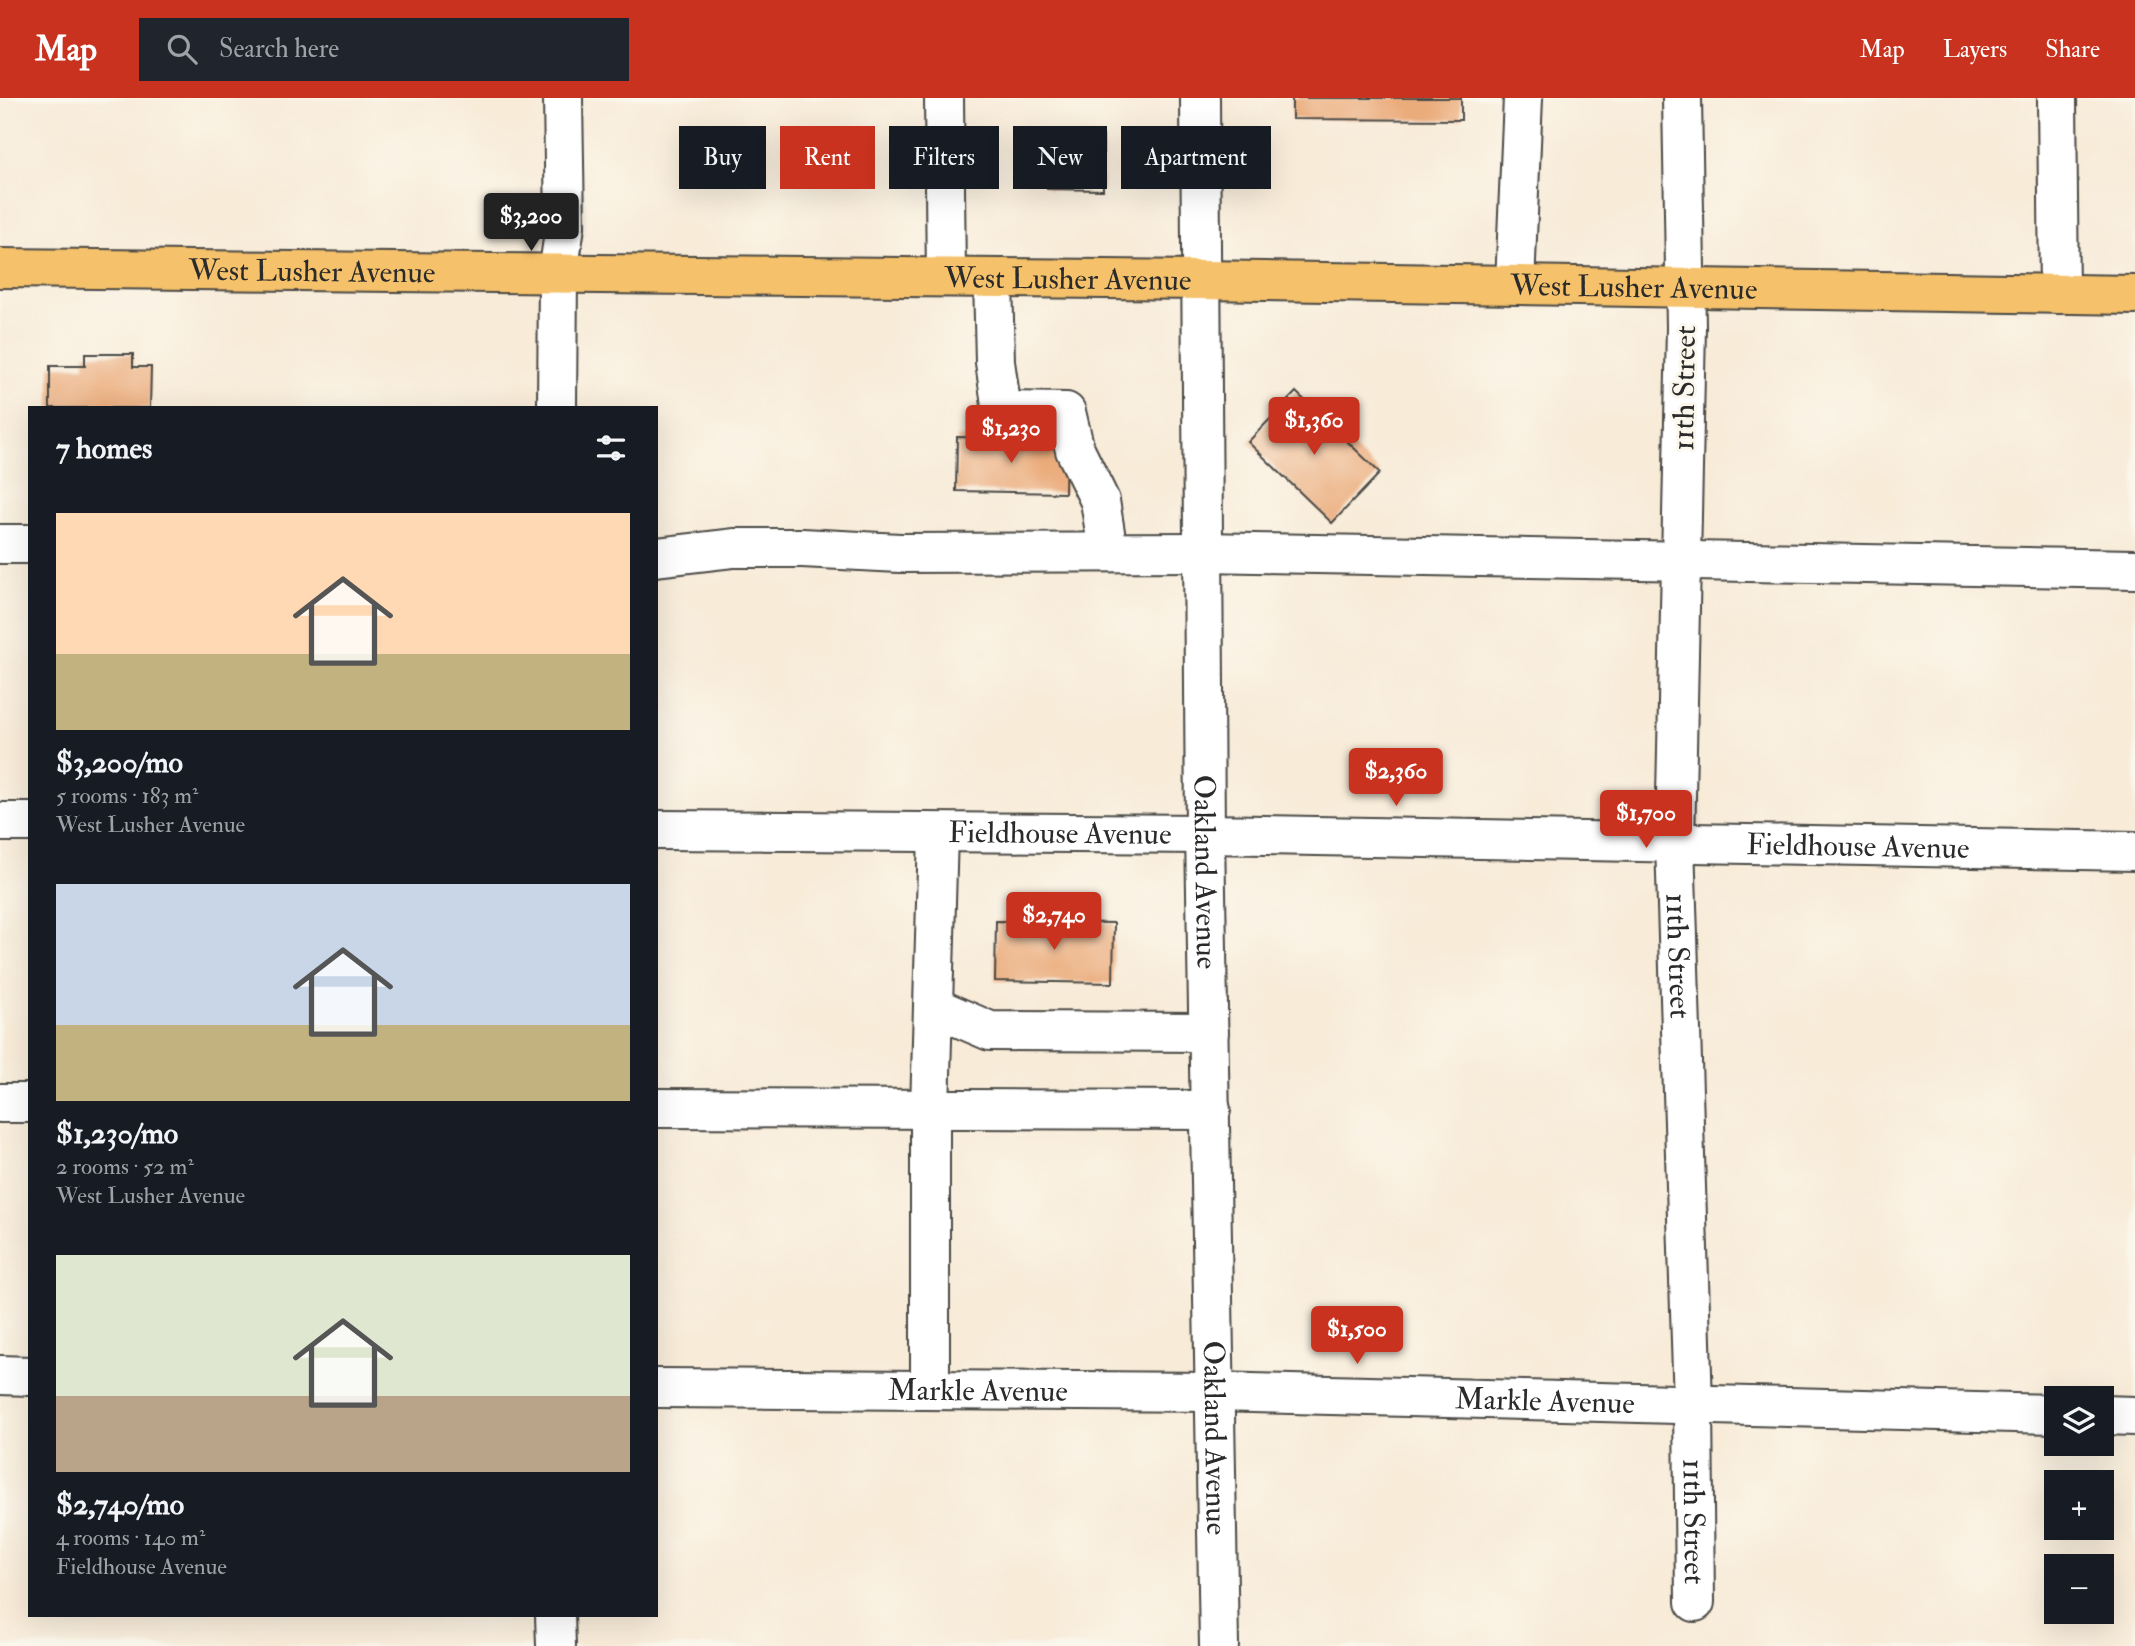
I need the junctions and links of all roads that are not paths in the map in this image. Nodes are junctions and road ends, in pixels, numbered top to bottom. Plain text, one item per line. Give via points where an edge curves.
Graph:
1 (563, 98) edge
2 (944, 98) edge
3 (1200, 98) edge
4 (1523, 98) edge
5 (1682, 98) edge
6 (2057, 98) edge
7 (0, 268) edge
8 (558, 274) junction
9 (946, 277) junction
10 (993, 278) junction
11 (1202, 280) junction
12 (1515, 284) junction
13 (1685, 288) junction
14 (2059, 294) junction
15 (2135, 295) edge
16 (557, 406) edge
17 (0, 544) edge
18 (28, 544) edge
19 (1108, 551) junction
20 (1204, 552) junction
21 (658, 557) edge
22 (1681, 559) junction
23 (2135, 569) edge
24 (0, 822) edge
25 (28, 822) edge
26 (658, 830) edge
27 (939, 834) junction
28 (1205, 834) junction
29 (1675, 843) junction
30 (2135, 850) edge
31 (934, 1007) junction
32 (1209, 1032) junction
33 (0, 1102) edge
34 (28, 1103) edge
35 (658, 1108) edge
36 (930, 1109) junction
37 (1211, 1110) junction
38 (0, 1375) edge
39 (28, 1376) edge
40 (658, 1388) edge
41 (930, 1390) junction
42 (1216, 1392) junction
43 (1693, 1404) junction
44 (2044, 1414) edge
45 (2114, 1415) edge
46 (2135, 1416) edge
47 (1695, 1602) dead end
48 (555, 1617) edge
49 (556, 1646) edge
50 (1219, 1646) edge

1 - 8 street via 565,226
2 - 9 street
3 - 11 street, Oakland Avenue
4 - 12 street
5 - 13 street, 11th Street
6 - 14 street
7 - 8 main road, West Lusher Avenue
8 - 9 main road, West Lusher Avenue
8 - 16 street
9 - 10 main road, West Lusher Avenue
10 - 11 main road, West Lusher Avenue
10 - 19 street via 995,362 1002,411 1066,412 1075,450 1100,501
11 - 12 main road, West Lusher Avenue
11 - 20 street, Oakland Avenue
12 - 13 main road, West Lusher Avenue
13 - 14 main road, West Lusher Avenue
13 - 22 street, 11th Street
14 - 15 main road, West Lusher Avenue
17 - 18 street
19 - 20 street
19 - 21 street via 900,554 734,548
20 - 22 street
20 - 28 street, Oakland Avenue
22 - 23 street
22 - 29 street, 11th Street
24 - 25 street
26 - 27 street, Fieldhouse Avenue
27 - 28 street, Fieldhouse Avenue
27 - 31 street
28 - 29 street, Fieldhouse Avenue
28 - 32 street, Oakland Avenue
29 - 30 street, Fieldhouse Avenue
29 - 43 street, 11th Street
31 - 32 street via 990,1031
31 - 36 street
32 - 37 street, Oakland Avenue
33 - 34 street
35 - 36 street
36 - 37 street
36 - 41 street
37 - 42 street, Oakland Avenue
38 - 39 street
40 - 41 street, Markle Avenue
41 - 42 street, Markle Avenue
42 - 43 street, Markle Avenue
42 - 50 street, Oakland Avenue
43 - 44 street, Markle Avenue
43 - 47 street, 11th Street
45 - 46 street
48 - 49 street

